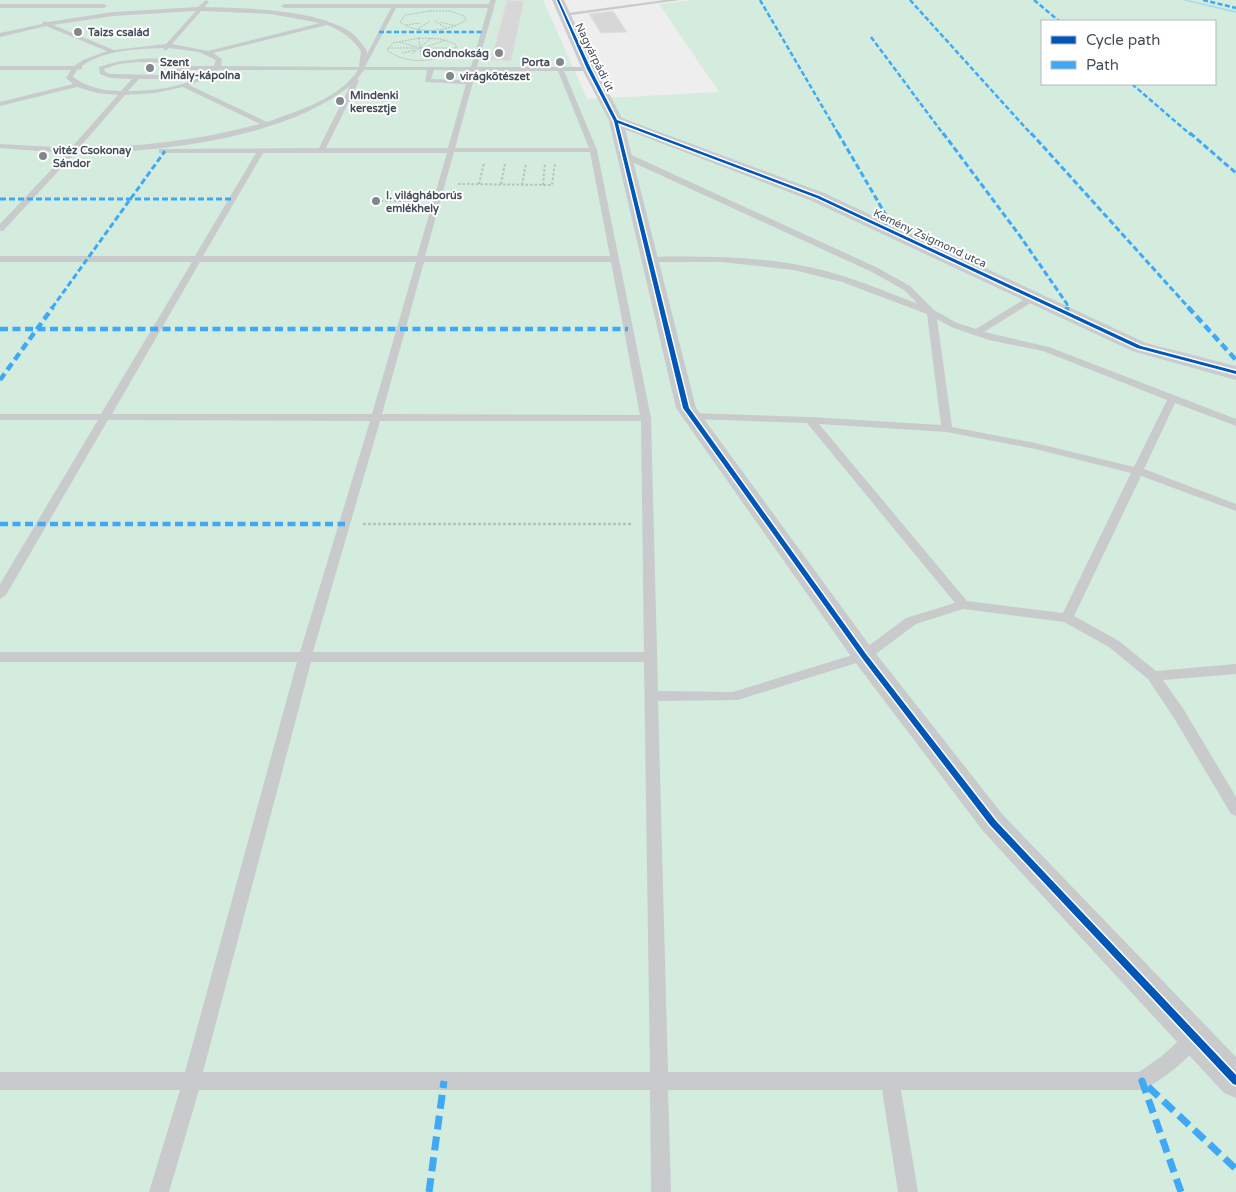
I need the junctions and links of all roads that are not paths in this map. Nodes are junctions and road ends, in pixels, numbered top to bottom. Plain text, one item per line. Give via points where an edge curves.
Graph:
1 (64, 0) edge
2 (208, 0) edge
3 (350, 0) edge
4 (558, 0) edge
5 (678, 0) edge
6 (492, 3) edge
7 (0, 6) edge
8 (10, 6) junction
9 (56, 6) junction
10 (202, 6) junction
11 (346, 6) junction
12 (394, 7) junction
13 (0, 14) edge
14 (564, 14) junction
15 (44, 23) junction
16 (328, 23) junction
17 (0, 35) edge
18 (169, 46) junction
19 (112, 52) junction
20 (209, 52) junction
21 (154, 60) junction
22 (0, 68) edge
23 (74, 68) junction
24 (101, 68) junction
25 (114, 68) dead end
26 (186, 68) junction
27 (217, 68) junction
28 (560, 68) junction
29 (362, 69) junction
30 (431, 69) junction
31 (474, 69) junction
32 (588, 69) junction
33 (137, 77) junction
34 (470, 82) junction
35 (76, 85) junction
36 (184, 85) junction
37 (123, 93) junction
38 (0, 104) edge
39 (616, 122) junction
40 (265, 124) junction
41 (0, 146) edge
42 (322, 150) junction
43 (450, 150) junction
44 (593, 150) junction
45 (0, 151) edge
46 (72, 151) junction
47 (261, 151) junction
48 (624, 155) junction
49 (0, 229) edge
50 (0, 259) edge
51 (197, 259) junction
52 (419, 259) junction
53 (615, 259) junction
54 (650, 260) junction
55 (1034, 297) junction
56 (931, 312) junction
57 (976, 333) junction
58 (1236, 373) edge
59 (1172, 399) junction
60 (691, 416) junction
61 (0, 417) edge
62 (103, 417) junction
63 (376, 418) junction
64 (646, 418) junction
65 (810, 420) junction
66 (1236, 423) edge
67 (947, 429) junction
68 (1138, 471) junction
69 (1236, 508) edge
70 (0, 595) edge
71 (963, 605) junction
72 (1066, 618) junction
73 (864, 656) junction
74 (650, 657) junction
75 (0, 658) edge
76 (305, 658) junction
77 (1236, 669) edge
78 (1153, 676) junction
79 (651, 696) junction
80 (1236, 810) edge
81 (1195, 1037) junction
82 (1236, 1080) edge
83 (0, 1081) edge
84 (192, 1081) junction
85 (659, 1081) junction
86 (890, 1081) junction
87 (159, 1192) edge
88 (661, 1192) edge
89 (908, 1192) edge

1 - 9 lane
2 - 10 lane
3 - 11 lane
4 - 14 street, Nagyárpádi út
5 - 14 lane
6 - 12 lane
6 - 31 lane
7 - 8 lane
8 - 9 lane
8 - 13 lane
9 - 10 lane
10 - 11 lane
10 - 15 lane via 105,12
10 - 16 lane via 251,8
10 - 18 lane
11 - 12 lane
12 - 29 lane
14 - 32 street, Nagyárpádi út
15 - 17 lane
15 - 19 lane
16 - 20 lane
16 - 29 lane via 352,36 364,51
18 - 19 lane
18 - 20 lane
18 - 21 lane
19 - 23 lane
20 - 27 lane via 219,59
21 - 24 lane via 114,62
21 - 26 lane via 177,61 174,64
22 - 23 lane
23 - 24 lane
23 - 35 lane via 69,78
24 - 25 lane
24 - 33 lane via 102,73 110,76
26 - 27 lane
26 - 33 lane via 161,77
27 - 29 lane
27 - 36 lane via 205,77
28 - 31 lane
28 - 32 lane
28 - 44 lane
29 - 30 lane
29 - 40 lane via 345,88 313,107
29 - 42 lane
30 - 31 lane
30 - 34 lane via 427,81
31 - 34 lane
32 - 39 street, Nagyárpádi út
33 - 37 lane
34 - 43 lane
35 - 37 lane via 95,91
35 - 38 lane
36 - 37 lane
36 - 40 lane
37 - 46 lane
39 - 48 street
39 - 55 street, Kemény Zsigmond utca via 818,196
40 - 46 lane via 206,138 149,146
41 - 46 lane
42 - 43 lane
42 - 47 lane
43 - 44 lane via 546,153
43 - 52 lane
44 - 53 lane
45 - 46 lane
46 - 47 lane
46 - 49 lane
47 - 51 lane
48 - 54 street
48 - 56 lane via 875,270 907,288
50 - 51 lane
51 - 52 lane
51 - 62 lane
52 - 53 lane
52 - 63 lane
53 - 64 lane
54 - 56 lane via 692,258 794,267
54 - 60 street via 686,408
55 - 57 lane
55 - 58 street, Kemény Zsigmond utca via 1140,347
56 - 57 lane
56 - 67 lane
57 - 59 lane via 1046,349
59 - 66 lane
59 - 68 lane
60 - 65 lane
60 - 73 street
61 - 62 lane
62 - 63 lane
62 - 70 lane
63 - 64 lane
63 - 76 lane
64 - 74 lane
65 - 67 lane
65 - 71 lane
67 - 68 lane
68 - 69 lane
68 - 72 lane
71 - 72 lane
71 - 73 lane via 911,621
72 - 78 lane via 1114,644
73 - 79 lane via 733,697
73 - 81 street via 993,823
74 - 76 lane
74 - 79 lane
75 - 76 lane
76 - 84 lane
77 - 78 lane
78 - 80 lane
79 - 85 lane
81 - 82 street
81 - 86 lane via 1142,1081
83 - 84 lane
84 - 85 lane
84 - 87 lane
85 - 86 lane
85 - 88 lane
86 - 89 lane

